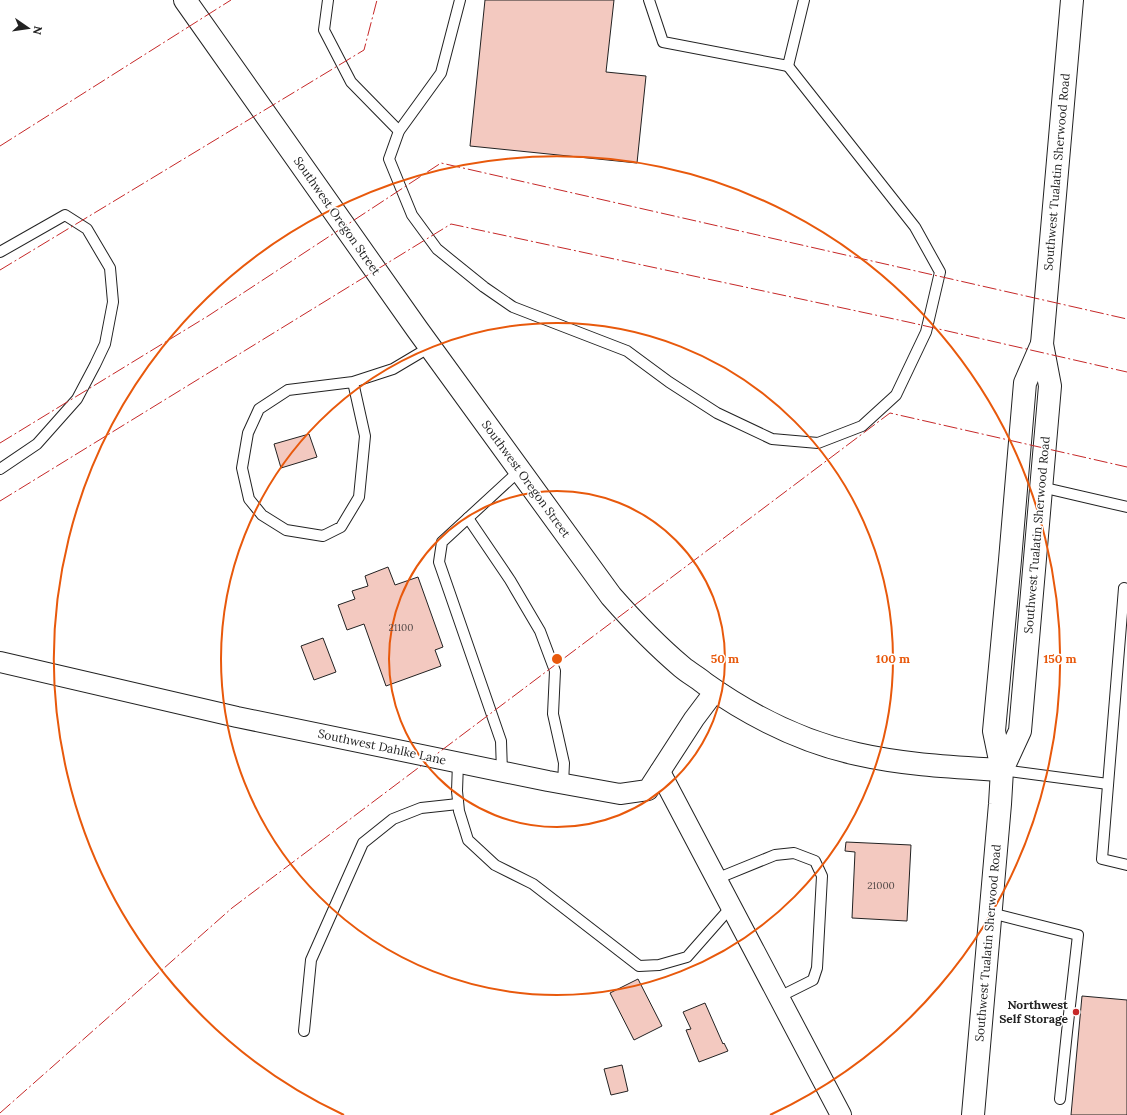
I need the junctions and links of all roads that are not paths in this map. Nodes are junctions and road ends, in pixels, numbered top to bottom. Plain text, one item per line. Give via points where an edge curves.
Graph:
1 (185, 0) edge
2 (328, 0) edge
3 (460, 0) edge
4 (649, 0) edge
5 (804, 0) edge
6 (1072, 0) edge
7 (788, 66) junction
8 (399, 131) junction
9 (0, 252) edge
10 (1042, 344) junction
11 (430, 346) junction
12 (353, 382) junction
13 (0, 469) edge
14 (519, 470) junction
15 (1041, 487) junction
16 (1127, 507) edge
17 (468, 518) junction
18 (1127, 589) edge
19 (0, 662) edge
20 (715, 691) junction
21 (458, 763) junction
22 (1002, 770) junction
23 (502, 772) junction
24 (660, 772) junction
25 (563, 784) junction
26 (1108, 784) junction
27 (458, 804) junction
28 (1127, 865) edge
29 (716, 879) junction
30 (731, 907) junction
31 (991, 913) junction
32 (779, 997) junction
33 (304, 1031) dead end
34 (1060, 1099) dead end
35 (840, 1115) edge
36 (973, 1115) edge

1 - 11 main road, Southwest Oregon Street
2 - 8 lane via 324,30 352,82
3 - 8 lane via 441,72
4 - 7 lane via 663,42
5 - 7 lane
6 - 10 main road, Southwest Tualatin Sherwood Road
7 - 8 lane via 915,227 940,272 926,332 896,395 862,426 818,443 772,439 717,412 669,382 627,351 513,308 484,287 437,249 412,215 389,159
9 - 13 lane via 65,215 87,229 110,268 113,302 105,344 77,399 37,444
10 - 15 main road, Southwest Tualatin Sherwood Road via 1050,386
10 - 22 main road, Southwest Tualatin Sherwood Road via 1024,383 994,732
11 - 12 lane via 393,369
11 - 14 main road, Southwest Oregon Street
12 - 12 lane via 288,390 259,409 248,433 242,468 249,499 262,515 286,530 323,536 341,527 359,497 365,436
14 - 17 lane
14 - 20 main road, Southwest Oregon Street via 611,596 631,619 682,667
15 - 16 lane
15 - 22 main road, Southwest Tualatin Sherwood Road via 1020,731
17 - 23 lane via 442,542 439,562 501,740
17 - 25 lane via 540,630 555,671 553,714 564,763
18 - 26 lane via 1124,588
19 - 21 street, Southwest Dahlke Lane via 237,717
20 - 22 main road, Southwest Oregon Street via 742,708 800,737 856,754 933,766
20 - 24 street, Southwest Dahlke Lane
21 - 23 street, Southwest Dahlke Lane
21 - 27 lane
22 - 26 lane
22 - 31 main road, Southwest Tualatin Sherwood Road
23 - 25 street, Southwest Dahlke Lane
24 - 25 street, Southwest Dahlke Lane via 648,790 620,794
24 - 29 street
26 - 28 lane via 1102,859
27 - 30 lane via 468,840 495,865 533,884 639,966 659,965 687,957
27 - 33 lane via 421,808 393,819 363,843 311,960
29 - 30 street
29 - 32 lane via 775,855 794,853 815,861 822,876 817,968 813,980
30 - 32 street
31 - 34 lane via 1078,935
31 - 36 main road, Southwest Tualatin Sherwood Road
32 - 35 street

